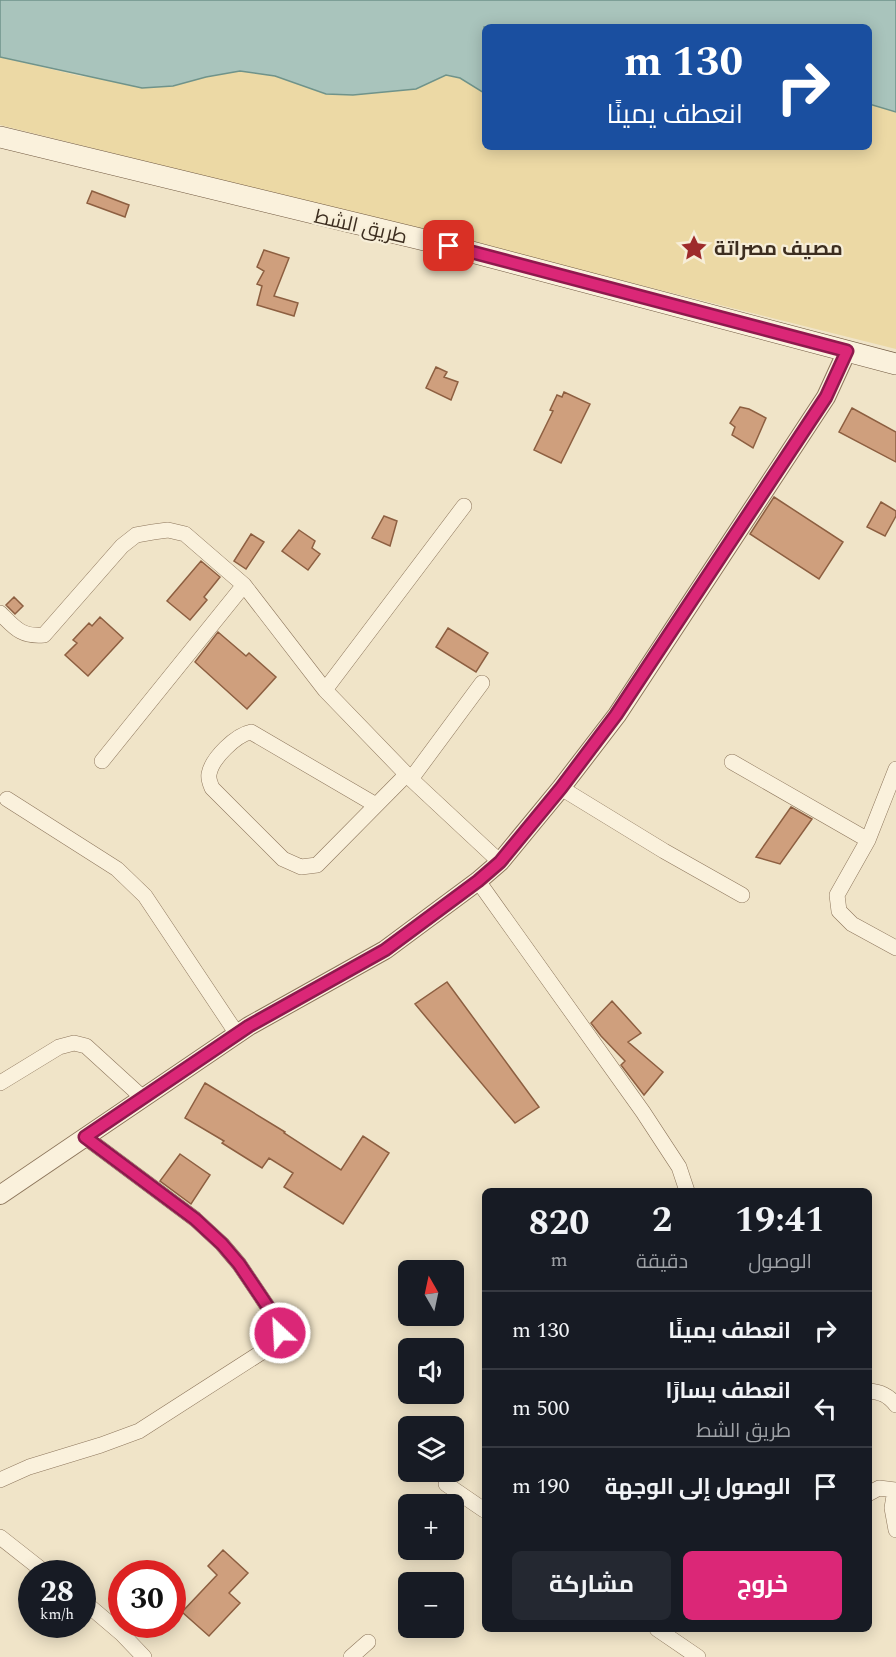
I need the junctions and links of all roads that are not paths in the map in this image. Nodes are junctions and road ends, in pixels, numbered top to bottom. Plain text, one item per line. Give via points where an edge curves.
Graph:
1 (0, 137) edge
2 (847, 351) junction
3 (896, 364) edge
4 (464, 506) dead end
5 (244, 585) junction
6 (0, 613) edge
7 (482, 683) dead end
8 (325, 690) junction
9 (102, 761) dead end
10 (732, 762) dead end
11 (896, 769) edge
12 (409, 776) junction
13 (561, 788) junction
14 (7, 800) dead end
15 (376, 805) junction
16 (867, 840) junction
17 (500, 862) junction
18 (478, 881) junction
19 (742, 895) dead end
20 (896, 948) edge
21 (237, 1034) junction
22 (0, 1083) edge
23 (143, 1098) junction
24 (85, 1137) junction
25 (686, 1188) edge
26 (0, 1195) edge
27 (872, 1391) edge
28 (896, 1405) edge
29 (0, 1480) edge
30 (446, 1484) dead end
31 (895, 1486) edge
32 (872, 1492) edge
33 (482, 1509) edge
34 (896, 1530) edge
35 (0, 1537) edge
36 (29, 1560) edge
37 (96, 1612) edge
38 (661, 1632) edge
39 (368, 1642) dead end
40 (144, 1657) edge
41 (351, 1657) edge
42 (698, 1657) edge

1 - 2 main road, طريق الشط via 449,246
2 - 3 main road, طريق الشط
2 - 13 street via 826,397 616,715
4 - 8 street
5 - 6 street via 185,534 153,531 122,546 44,635 29,636
5 - 8 street
5 - 9 street
7 - 12 street
8 - 12 street
10 - 16 street
11 - 16 street
12 - 15 street
12 - 17 street
13 - 17 street
13 - 19 street
14 - 21 street via 117,869 145,896
15 - 15 street via 317,865 301,867 283,859 212,788 208,777 212,765 236,737 251,732
16 - 20 street via 837,895 840,911 852,924
17 - 18 street
18 - 21 street via 385,950
18 - 25 street via 643,1112 679,1167
21 - 23 street
22 - 23 street via 59,1047 74,1043 86,1046
23 - 24 street
24 - 26 street
24 - 29 street via 195,1219 222,1244 278,1322 280,1333 276,1343 139,1431
27 - 28 street via 889,1396
30 - 33 street
31 - 32 street
31 - 34 street via 892,1508
35 - 36 street
37 - 40 street
38 - 42 street
39 - 41 street

